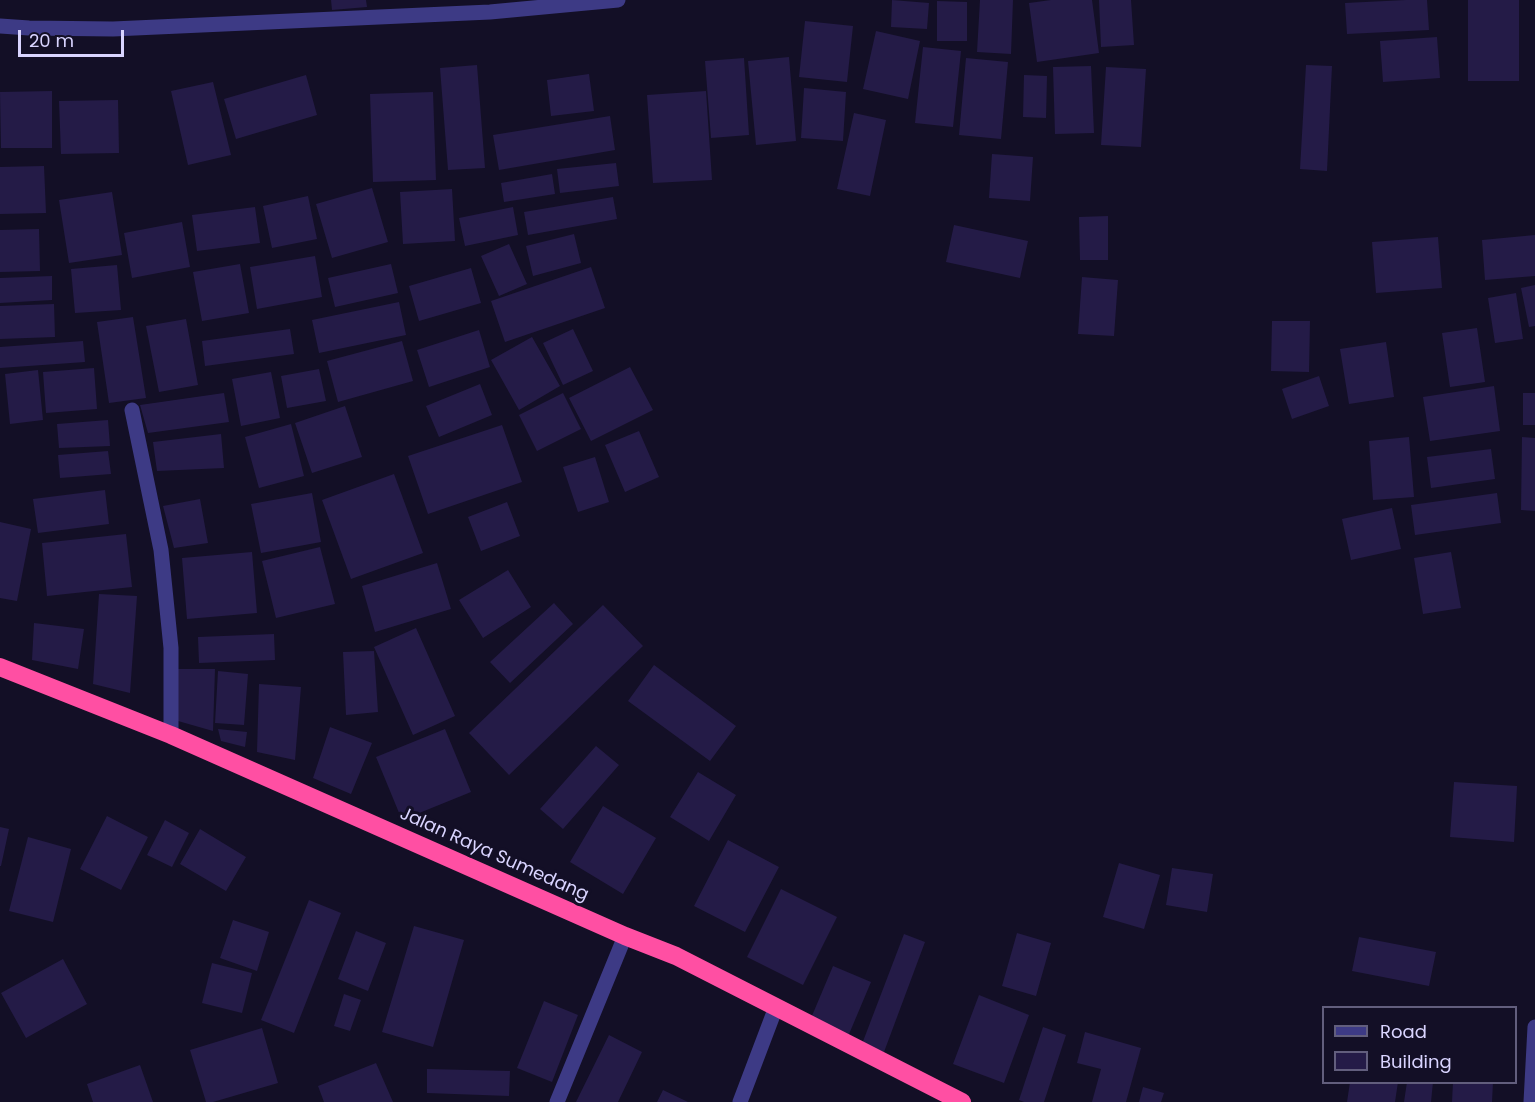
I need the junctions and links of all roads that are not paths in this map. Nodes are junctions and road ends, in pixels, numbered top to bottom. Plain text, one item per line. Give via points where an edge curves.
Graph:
1 (618, 0) edge
2 (0, 26) edge
3 (132, 410) dead end
4 (0, 667) edge
5 (171, 735) junction
6 (625, 936) junction
7 (776, 1007) junction
8 (1535, 1027) edge
9 (558, 1102) edge
10 (740, 1102) edge
11 (962, 1102) edge
12 (1531, 1102) edge

1 - 2 street via 490,12 113,29
3 - 5 street via 161,550 171,648
4 - 5 highway, Jalan Raya Sumedang
5 - 6 highway, Jalan Raya Sumedang
6 - 7 highway, Jalan Raya Sumedang via 676,956
6 - 9 street
7 - 10 street
7 - 11 highway, Jalan Raya Sumedang
8 - 12 street

